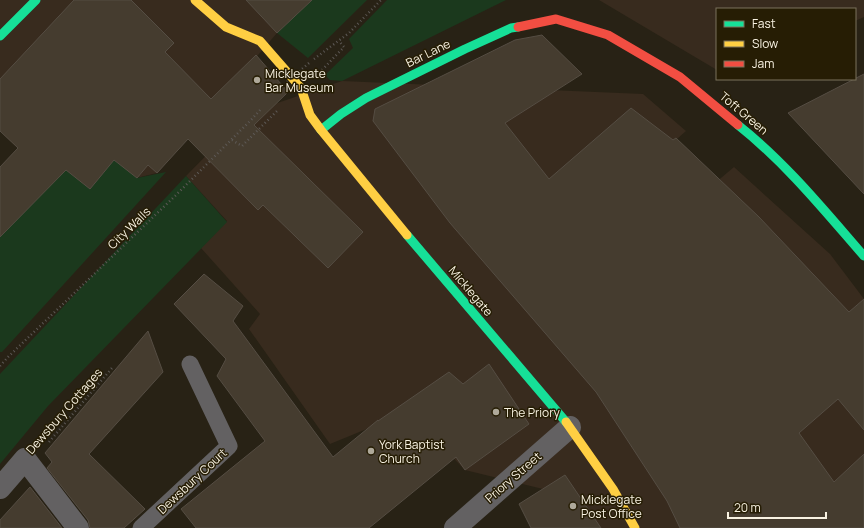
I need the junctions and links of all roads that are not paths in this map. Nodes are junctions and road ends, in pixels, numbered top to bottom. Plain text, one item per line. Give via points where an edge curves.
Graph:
1 (36, 0) edge
2 (195, 0) edge
3 (556, 19) joint
4 (0, 36) edge
5 (320, 130) junction
6 (864, 256) edge
7 (190, 364) dead end
8 (570, 427) junction
9 (0, 488) edge
10 (78, 528) edge
11 (141, 528) edge
12 (455, 528) edge
13 (634, 528) edge

1 - 4 street
2 - 5 street, Micklegate via 226,27 260,42 301,88 310,116
3 - 5 street, Bar Lane via 511,28 465,48 366,98
3 - 6 street, Toft Green via 608,35 680,77 761,143 803,185
5 - 8 street, Micklegate
7 - 11 lane, Dewsbury Court via 229,446
8 - 12 street, Priory Street
8 - 13 street, Micklegate via 613,489
9 - 10 street via 25,459

